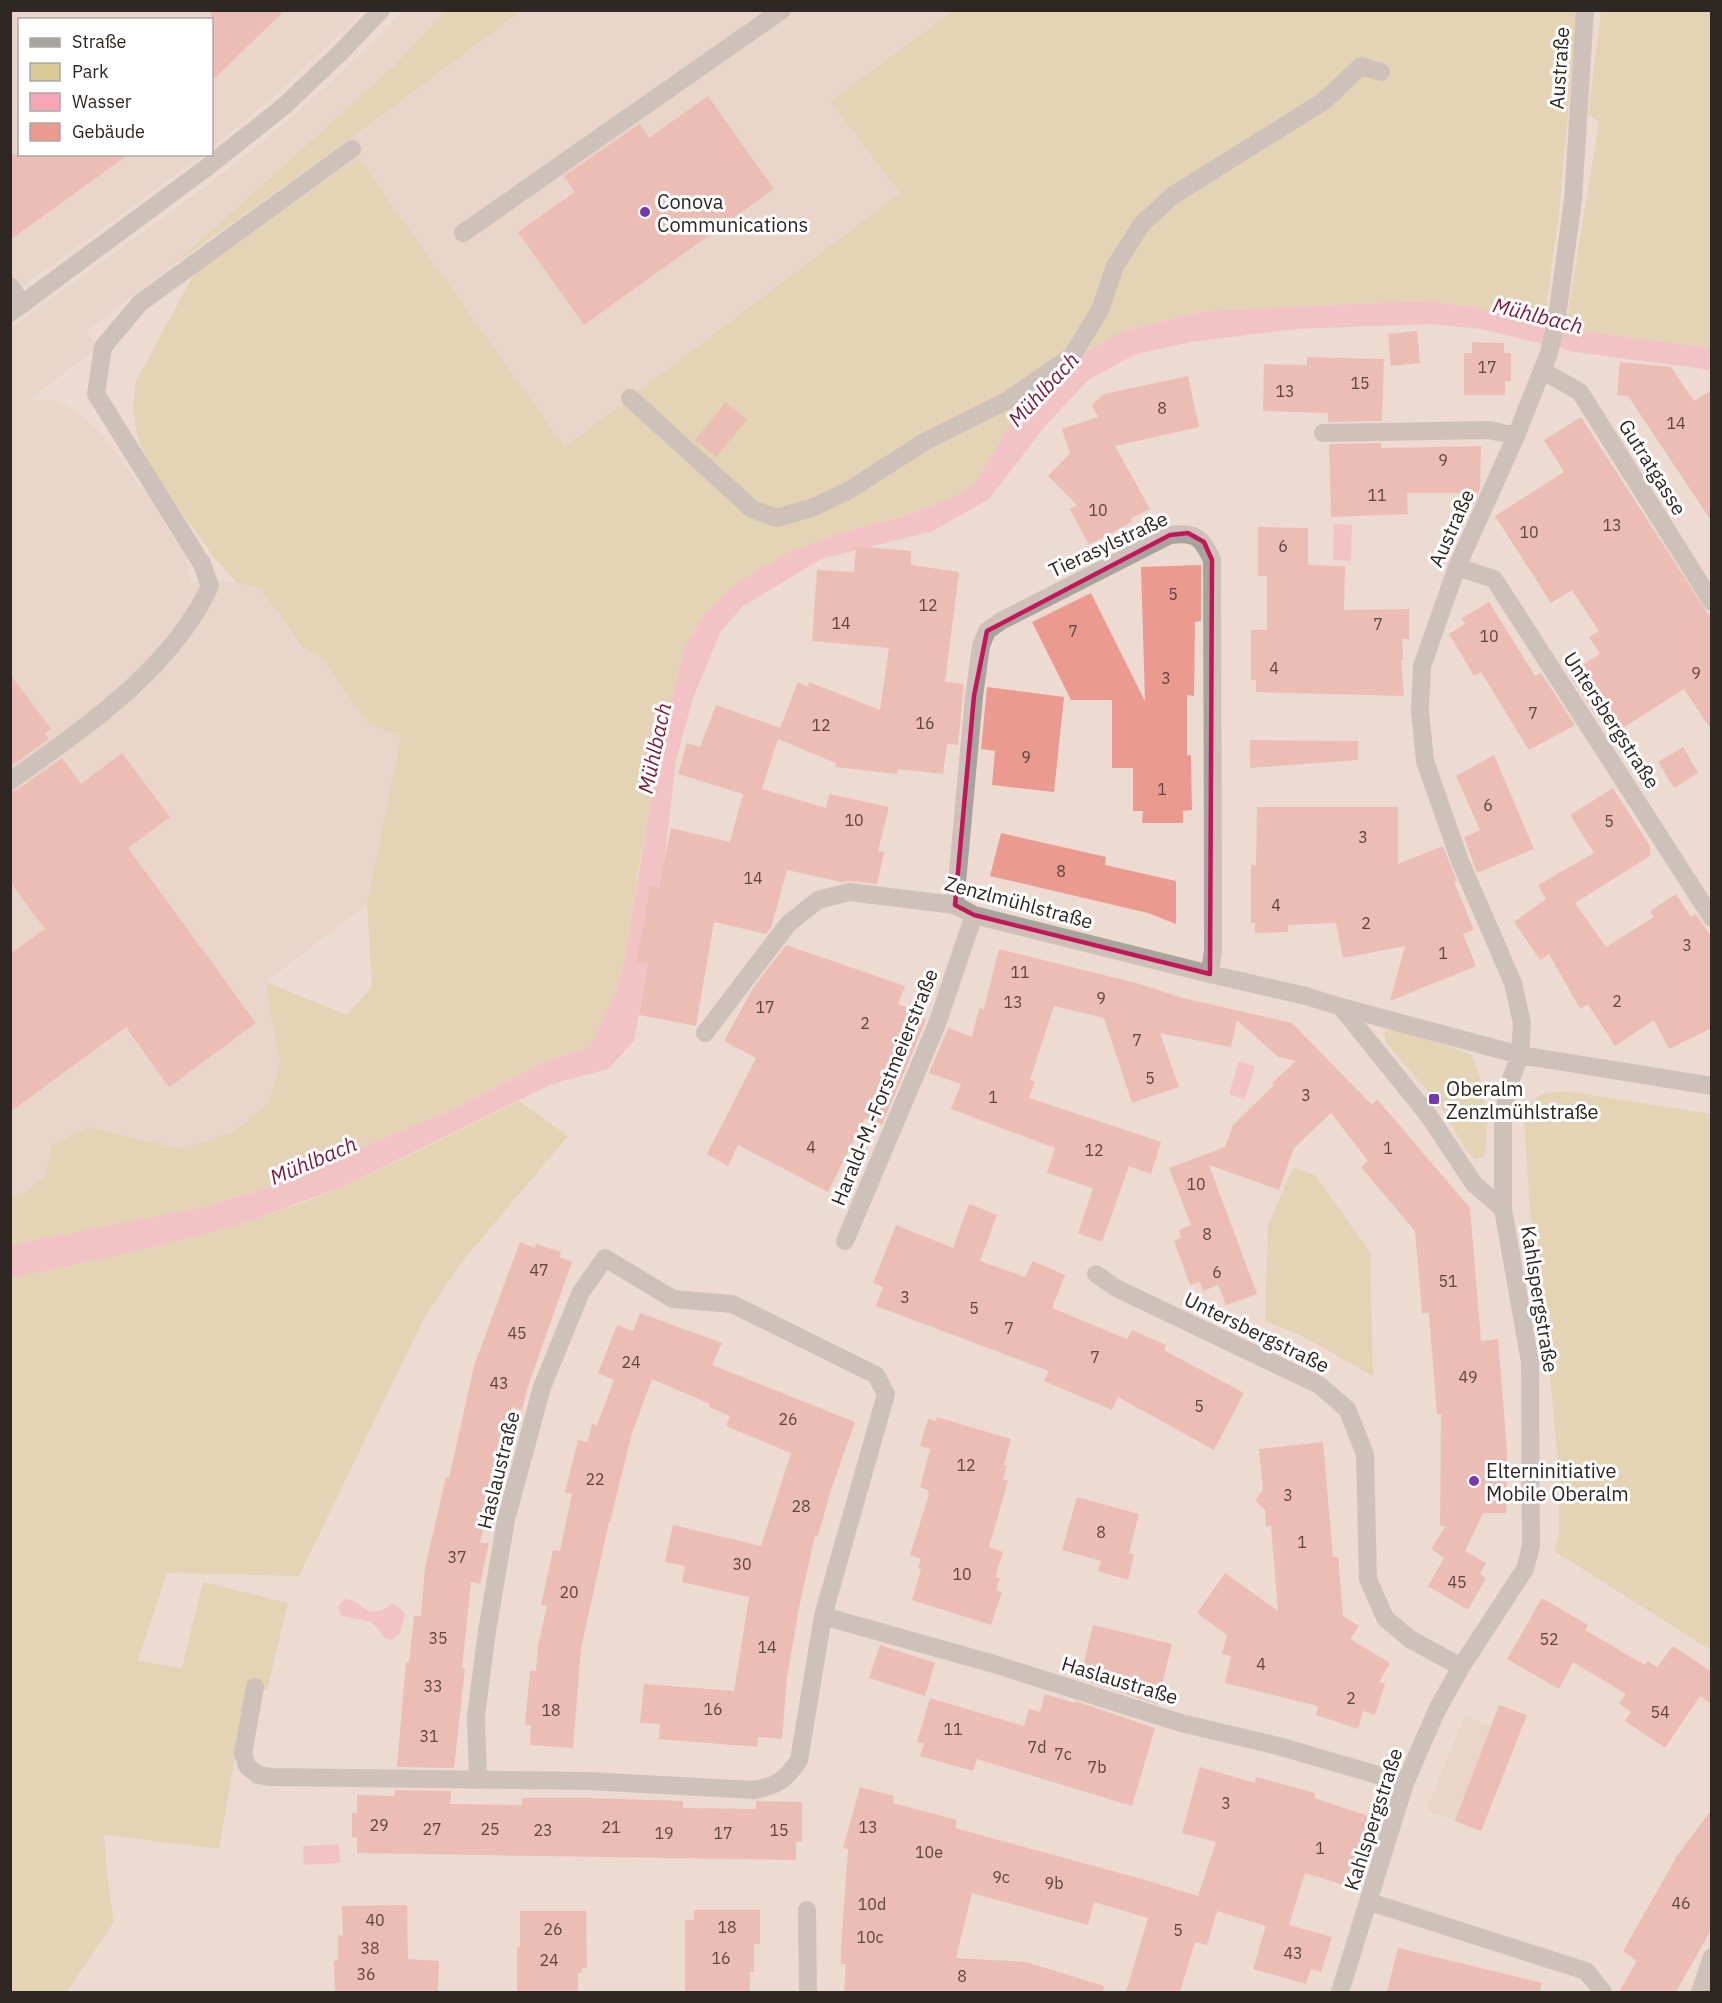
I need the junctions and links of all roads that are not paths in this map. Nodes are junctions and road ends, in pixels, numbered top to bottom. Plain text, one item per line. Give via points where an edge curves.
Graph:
1 (381, 10) edge
2 (782, 10) edge
3 (1585, 10) edge
4 (1380, 72) dead end
5 (352, 149) dead end
6 (463, 233) dead end
7 (10, 286) edge
8 (17, 309) edge
9 (1543, 371) junction
10 (630, 398) dead end
11 (1323, 433) dead end
12 (1516, 436) junction
13 (1457, 567) junction
14 (1712, 602) edge
15 (10, 781) edge
16 (955, 905) junction
17 (974, 915) junction
18 (1712, 918) edge
19 (1210, 974) junction
20 (1341, 1007) junction
21 (705, 1032) dead end
22 (1520, 1055) junction
23 (1712, 1086) edge
24 (1503, 1209) junction
25 (845, 1241) dead end
26 (1096, 1274) dead end
27 (823, 1616) junction
28 (1461, 1667) junction
29 (255, 1687) dead end
30 (478, 1779) junction
31 (1405, 1783) junction
32 (1370, 1902) junction
33 (807, 1910) dead end
34 (1712, 1957) edge
35 (808, 1992) edge
36 (1340, 1992) edge
37 (1603, 1992) edge
38 (1700, 1992) edge

1 - 8 street via 283,107
2 - 6 street
3 - 9 street, Austraße via 1573,200 1557,317
4 - 10 street via 1361,66 1324,101 1182,190 1149,217 1115,266 1100,310 1072,356 1008,400 924,442 851,489 814,507 777,518 752,509
5 - 15 street via 140,303 104,347 96,394 202,564 210,585 200,606 160,661 76,734
7 - 8 street
9 - 12 street, Austraße
9 - 14 street, Gutratgasse via 1580,392
11 - 12 street via 1489,430
12 - 13 street, Austraße
13 - 18 street, Untersbergstraße via 1494,579
13 - 22 street, Austraße via 1422,666 1420,711 1425,761 1460,861 1513,983 1522,1023
16 - 17 street, Zenzlmühlstraße
16 - 19 street, Tierasylstraße via 974,696 987,631 1170,535 1188,533 1204,542 1212,560 1214,852
16 - 21 street, Zenzlmühlstraße via 849,892 818,900 788,924
17 - 19 street, Zenzlmühlstraße
17 - 25 street, Harald-M.-Forstmeierstraße via 937,1024
19 - 20 street, Zenzlmühlstraße
20 - 22 street, Zenzlmühlstraße
20 - 24 street via 1429,1116 1474,1184
22 - 23 street
22 - 24 street, Kahlspergstraße via 1503,1116
24 - 28 street, Kahlspergstraße via 1530,1362 1531,1546 1525,1569
26 - 28 street, Untersbergstraße via 1116,1288 1319,1385 1347,1408 1365,1454 1368,1579 1385,1618 1410,1639
27 - 30 street, Haslaustraße via 799,1760 775,1786 755,1790
27 - 30 street, Haslaustraße via 886,1394 876,1375 732,1304 673,1299 605,1258 581,1292 543,1387 506,1520 476,1716
27 - 31 street, Haslaustraße via 1181,1723
28 - 31 street, Kahlspergstraße
29 - 30 street via 243,1754 258,1775
31 - 32 street, Kahlspergstraße
32 - 36 street, Kahlspergstraße
32 - 37 street via 1587,1971
33 - 35 street
34 - 38 street

